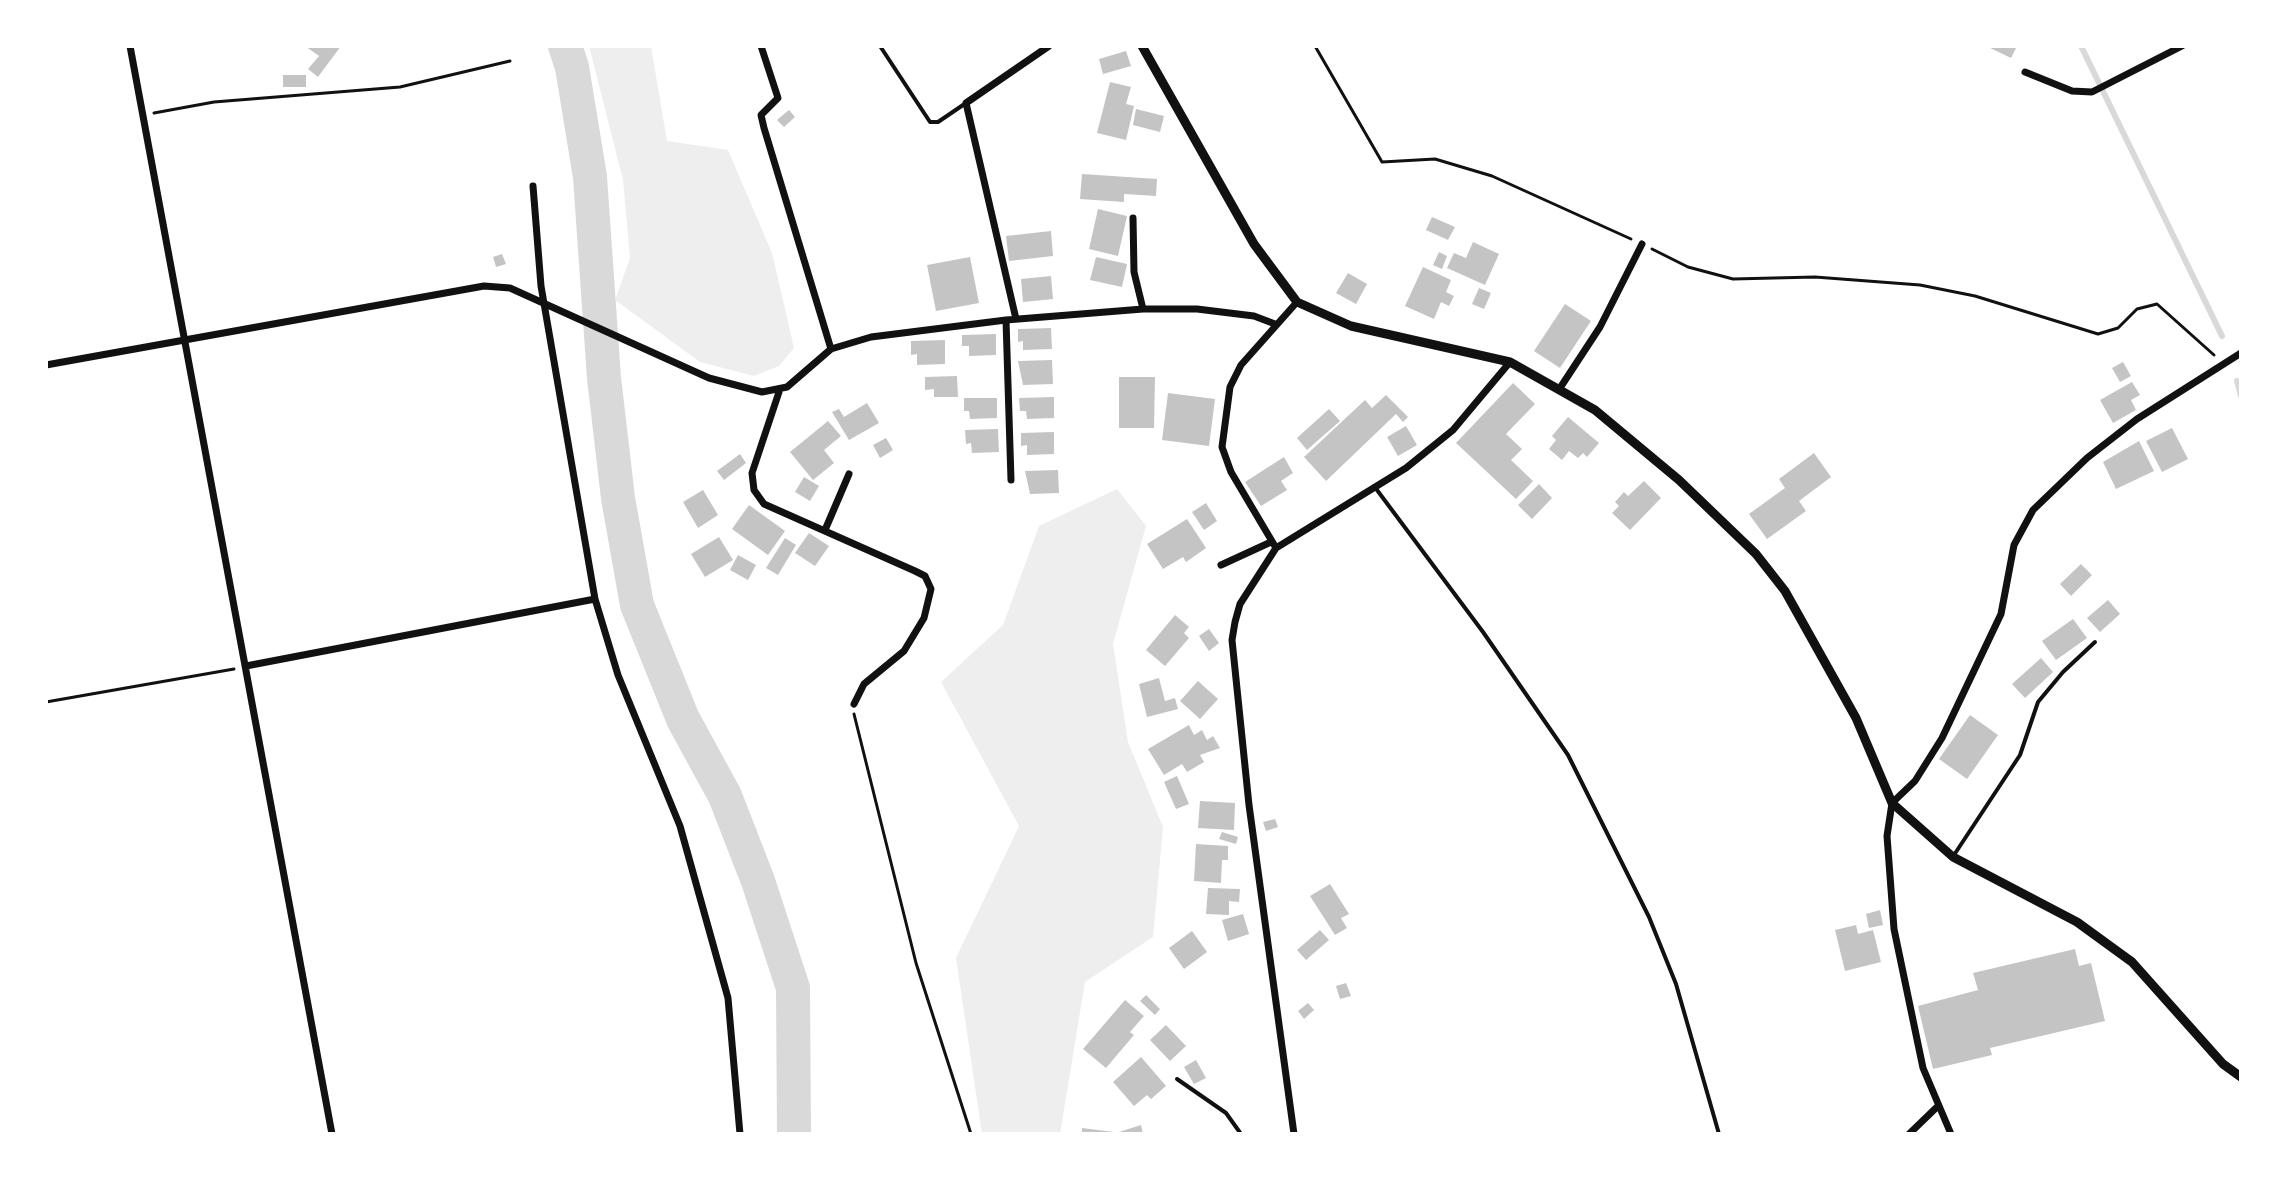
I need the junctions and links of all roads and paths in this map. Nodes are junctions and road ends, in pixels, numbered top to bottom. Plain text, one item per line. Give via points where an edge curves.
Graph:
1 (130, 46) edge
2 (761, 46) edge
3 (880, 46) edge
4 (1049, 46) edge
5 (1142, 46) edge
6 (1315, 46) edge
7 (2182, 46) edge
8 (510, 61) dead end
9 (2025, 72) dead end
10 (966, 103) junction
11 (143, 115) junction
12 (533, 186) dead end
13 (1133, 218) dead end
14 (1642, 244) junction
15 (1297, 302) junction
16 (547, 307) junction
17 (1143, 309) junction
18 (1016, 319) junction
19 (1006, 320) junction
20 (1275, 324) junction
21 (183, 339) junction
22 (831, 349) junction
23 (2241, 353) edge
24 (1510, 362) junction
25 (2222, 363) junction
26 (46, 365) edge
27 (1560, 388) junction
28 (779, 392) junction
29 (849, 474) dead end
30 (1011, 480) dead end
31 (1374, 486) junction
32 (825, 530) junction
33 (1274, 545) junction
34 (1221, 565) dead end
35 (595, 599) junction
36 (2095, 642) dead end
37 (246, 666) junction
38 (46, 702) edge
39 (854, 704) joint
40 (1892, 803) junction
41 (1953, 857) junction
42 (2241, 1077) edge
43 (1177, 1079) dead end
44 (1938, 1106) junction
45 (332, 1134) edge
46 (740, 1134) edge
47 (971, 1134) edge
48 (1241, 1134) edge
49 (1294, 1134) edge
50 (1719, 1134) edge
51 (1909, 1134) edge
52 (1951, 1134) edge

1 - 11 street
2 - 22 street via 778,98 761,115 764,128
3 - 10 lane via 930,122
4 - 10 street
5 - 15 street via 1254,244
6 - 14 path via 1382,162 1435,159 1492,176
7 - 9 street via 2092,92 2072,91
8 - 11 path via 400,87 214,102
10 - 18 street
11 - 21 street
12 - 16 street
13 - 17 street via 1134,272
14 - 25 path via 1688,267 1733,279 1815,277 1920,285 2098,334 2118,328 2137,309 2157,304
14 - 27 street via 1600,327
15 - 20 street
15 - 24 street via 1351,326
16 - 21 street via 510,288 484,286
16 - 28 street via 709,378
16 - 35 street
17 - 18 street
17 - 20 street via 1197,309
18 - 19 street
19 - 22 street via 871,337
19 - 30 street
20 - 33 street via 1230,387 1222,447
21 - 26 street
21 - 37 street
22 - 28 street
23 - 25 street
24 - 27 street
24 - 31 street via 1453,430
25 - 40 street via 2205,379 2137,419 2033,510 2014,545 2001,614 1948,726 1915,781
27 - 40 street via 1595,410 1679,480 1756,554 1785,591 1849,704
28 - 32 street via 755,453 754,490 764,504
29 - 32 street
31 - 33 street
31 - 50 lane via 1568,755 1649,917 1676,984
32 - 39 street via 925,576 931,589 924,618 904,651 864,684
33 - 34 street
33 - 49 street via 1240,604 1232,640 1270,979
35 - 37 street
35 - 46 street via 618,675 680,826 724,985
36 - 41 lane via 2038,702 2020,755
37 - 38 path
37 - 45 street
39 - 47 path via 860,747 916,963
40 - 41 street
40 - 44 street via 1887,836 1894,929 1912,1028
41 - 42 street via 2077,922 2132,962 2223,1064
43 - 48 lane via 1226,1113
44 - 51 street
44 - 52 street

